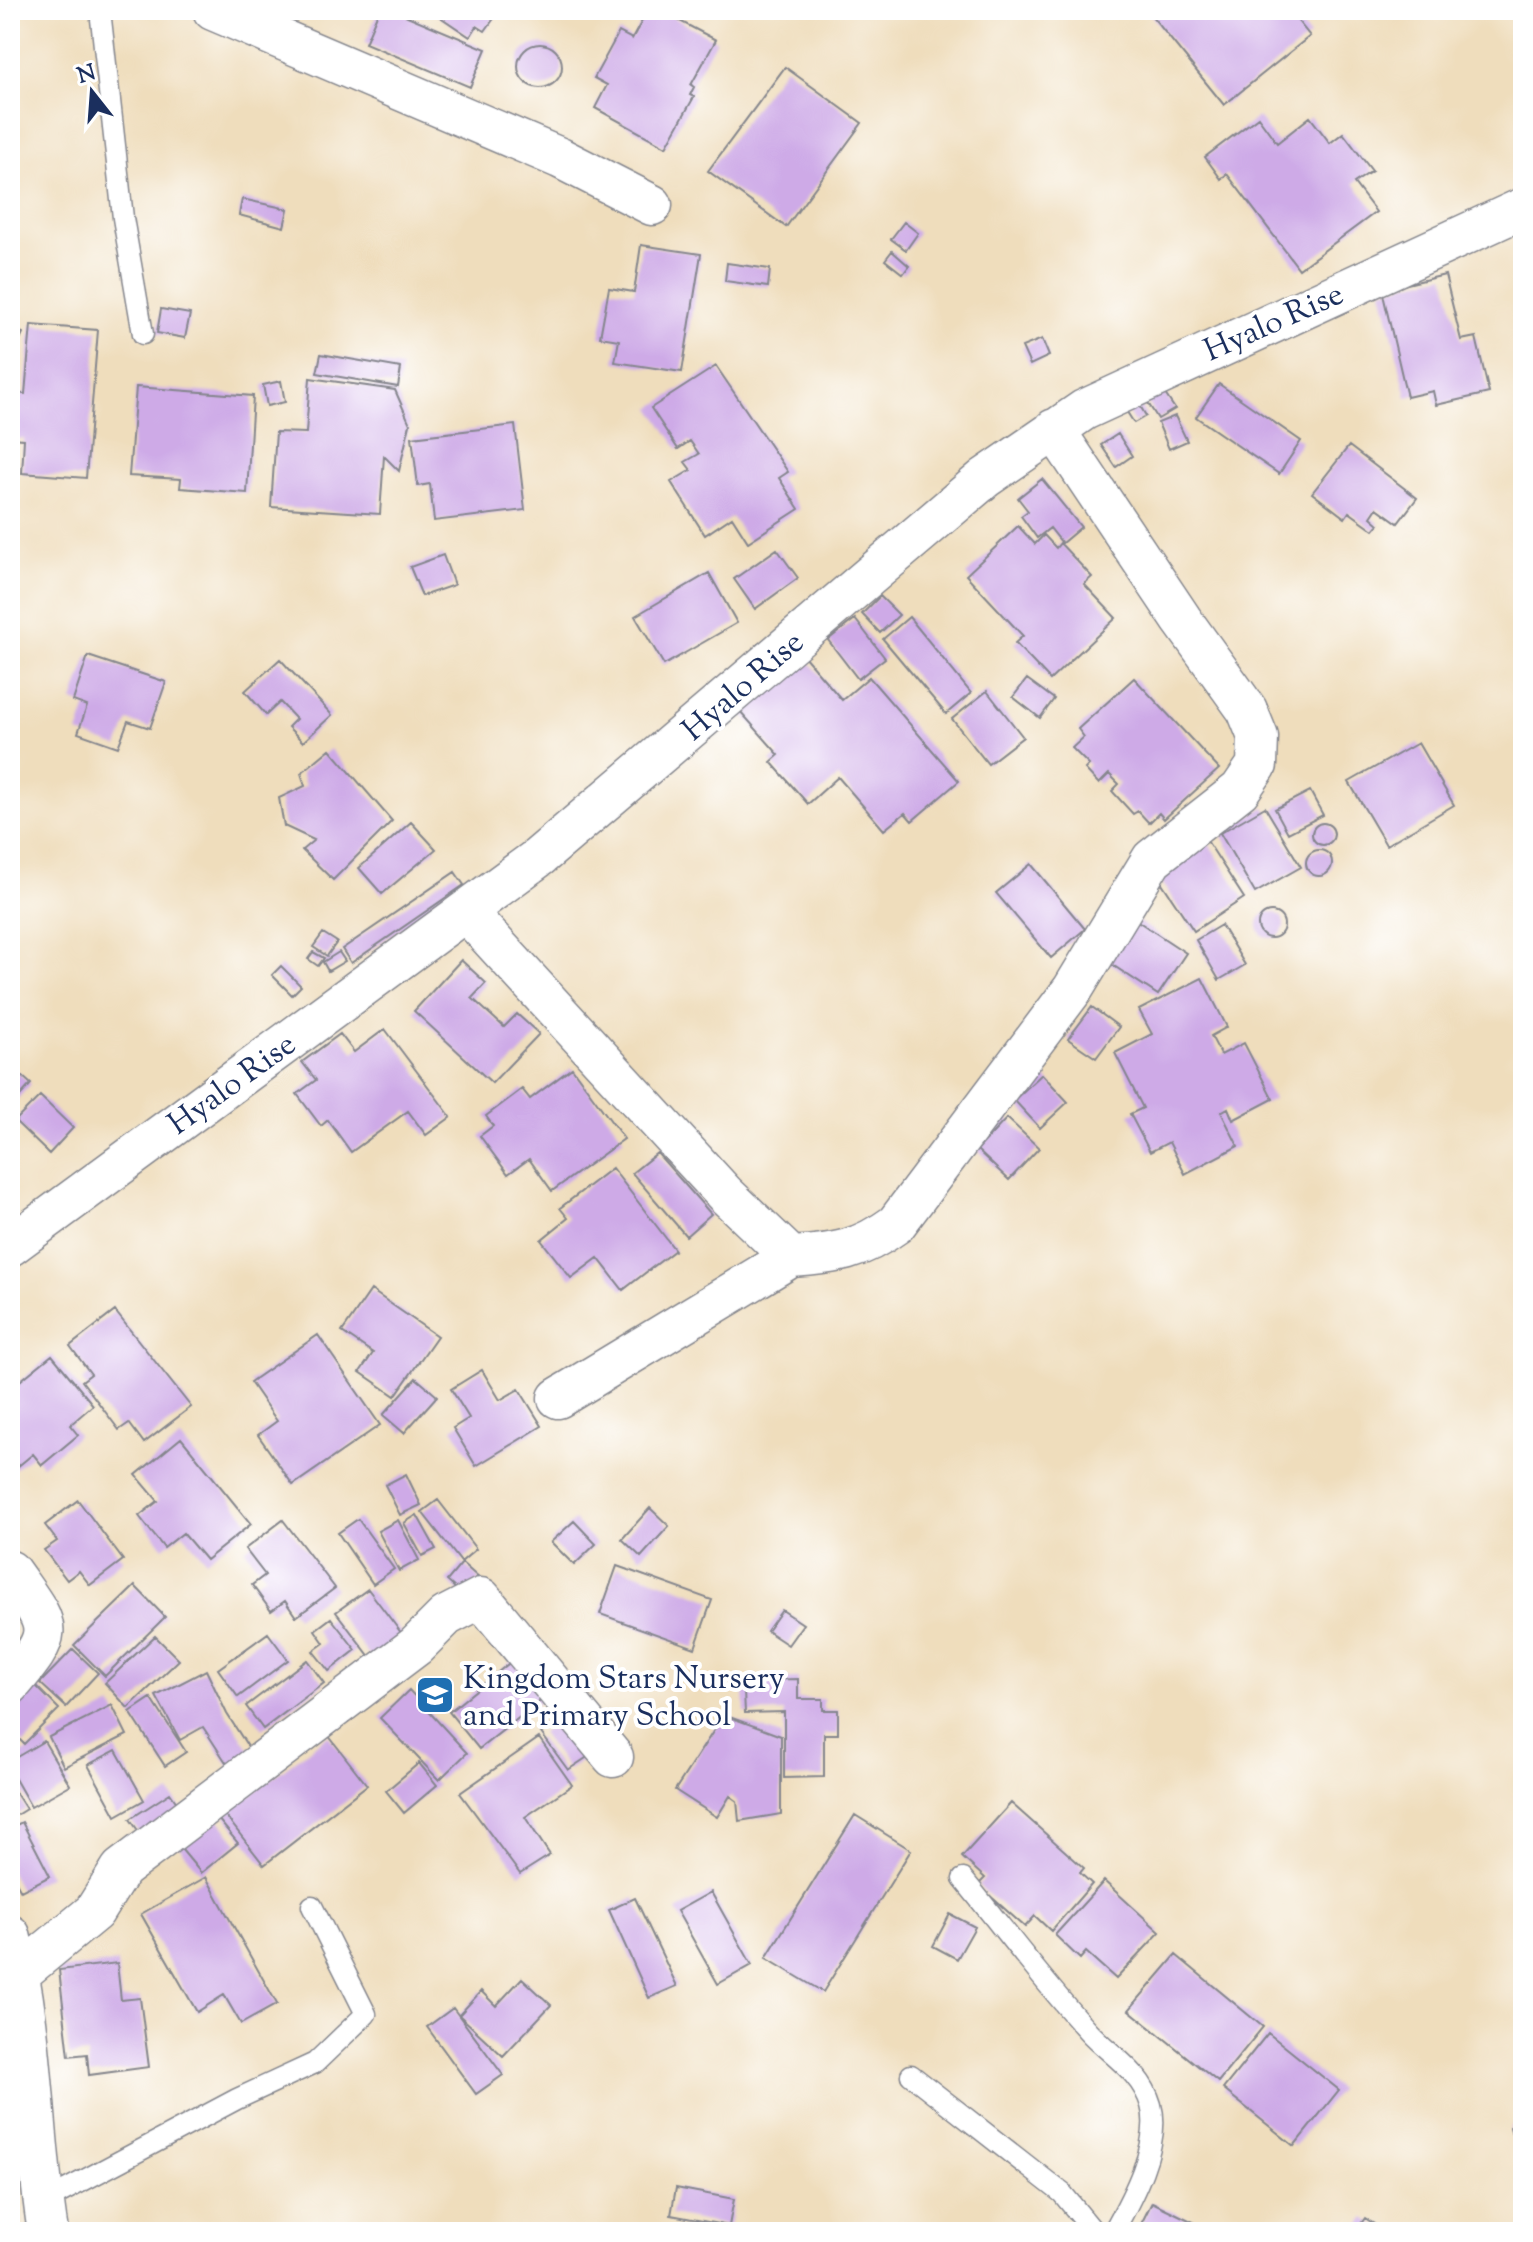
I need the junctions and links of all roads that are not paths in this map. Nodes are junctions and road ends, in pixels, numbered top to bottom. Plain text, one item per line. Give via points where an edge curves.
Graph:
1 (100, 10) edge
2 (213, 10) edge
3 (652, 205) dead end
4 (1523, 208) edge
5 (143, 334) dead end
6 (1054, 429) junction
7 (467, 913) junction
8 (10, 1246) edge
9 (791, 1257) junction
10 (558, 1398) dead end
11 (10, 1571) edge
12 (10, 1685) edge
13 (613, 1757) dead end
14 (963, 1879) dead end
15 (312, 1906) dead end
16 (10, 1935) edge
17 (20, 1973) junction
18 (911, 2075) dead end
19 (46, 2217) edge
20 (1094, 2232) edge
21 (1113, 2232) edge

1 - 5 lane via 123,218
2 - 3 street via 560,158
4 - 6 street, Hyalo Rise via 1191,358
6 - 7 street, Hyalo Rise via 985,478 592,815
6 - 9 street via 1247,710 1258,737 1257,765 1240,790 1152,859 1073,989 896,1224 867,1245 836,1254
7 - 8 street, Hyalo Rise
7 - 9 street via 725,1194
9 - 10 street
11 - 12 street via 41,1616 46,1634 41,1649
13 - 17 street via 481,1598 446,1616 416,1646 121,1869 94,1912
14 - 21 lane via 1089,2032 1144,2088 1152,2108 1149,2156
15 - 19 lane via 366,2014 315,2063 237,2099
16 - 17 street
17 - 19 street
18 - 20 lane via 1062,2193

